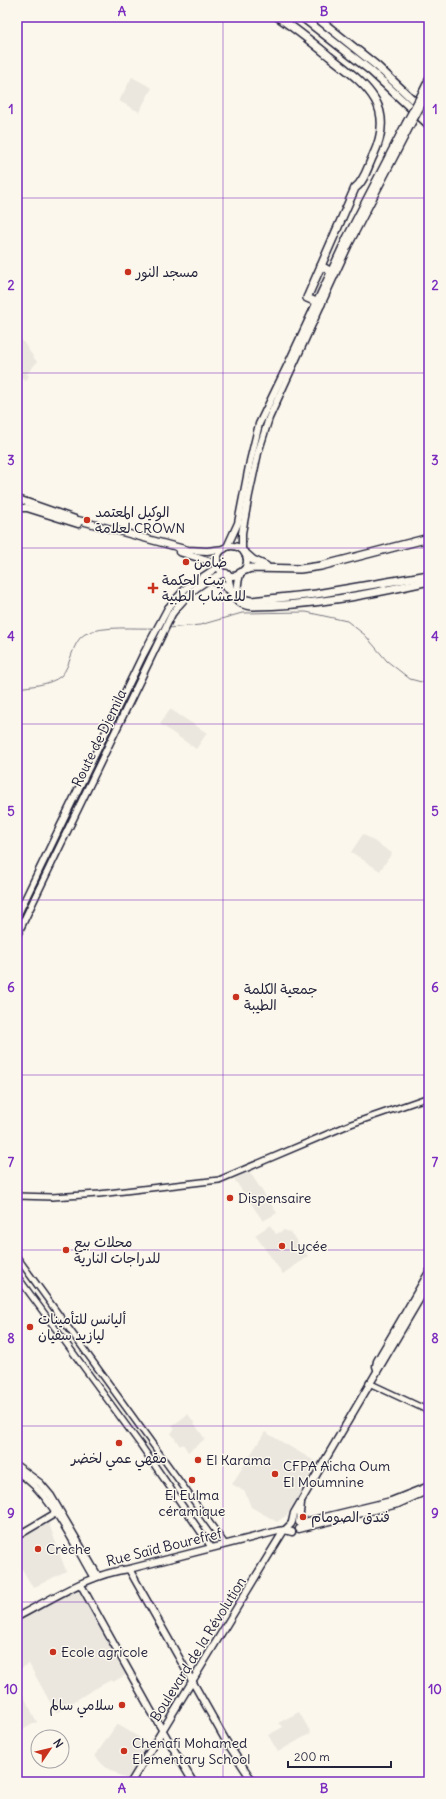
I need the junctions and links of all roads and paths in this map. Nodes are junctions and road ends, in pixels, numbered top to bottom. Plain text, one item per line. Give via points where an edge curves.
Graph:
1 (271, 17) edge
2 (278, 17) edge
3 (302, 17) edge
4 (316, 17) edge
5 (429, 80) edge
6 (429, 91) edge
7 (423, 96) junction
8 (429, 115) edge
9 (408, 125) junction
10 (429, 125) edge
11 (354, 191) junction
12 (321, 266) junction
13 (330, 271) junction
14 (319, 303) junction
15 (286, 374) junction
16 (18, 499) edge
17 (18, 509) edge
18 (429, 538) edge
19 (429, 542) edge
20 (414, 543) junction
21 (225, 548) junction
22 (243, 551) junction
23 (218, 565) junction
24 (272, 568) junction
25 (242, 572) junction
26 (227, 574) junction
27 (429, 575) edge
28 (210, 579) junction
29 (429, 581) edge
30 (231, 590) junction
31 (17, 916) edge
32 (17, 935) edge
33 (429, 1097) edge
34 (17, 1196) edge
35 (17, 1256) edge
36 (429, 1272) edge
37 (17, 1276) edge
38 (429, 1283) edge
39 (377, 1369) junction
40 (370, 1383) junction
41 (429, 1411) edge
42 (17, 1466) edge
43 (17, 1472) edge
44 (429, 1486) edge
45 (429, 1490) edge
46 (56, 1513) junction
47 (294, 1527) junction
48 (17, 1536) edge
49 (225, 1544) junction
50 (211, 1547) junction
51 (129, 1569) junction
52 (96, 1577) junction
53 (81, 1585) junction
54 (17, 1617) edge
55 (193, 1681) junction
56 (162, 1730) junction
57 (131, 1782) edge
58 (193, 1782) edge
59 (252, 1782) edge

1 - 11 highway via 340,69 364,90 372,102 377,120 376,138
2 - 11 highway via 360,81 376,100 381,122 380,140
3 - 10 highway via 371,70
4 - 8 highway via 377,66
5 - 7 main road
6 - 7 main road
7 - 9 main road, bridge
9 - 13 main road
9 - 14 main road
11 - 12 highway
12 - 13 highway
12 - 14 highway via 307,298
13 - 14 main road
14 - 15 main road
15 - 21 main road via 259,424 237,526
15 - 22 main road via 258,453 243,524
16 - 17 main road
16 - 21 main road via 78,520 192,551
17 - 23 main road via 27,508
18 - 20 highway
19 - 20 highway
20 - 24 highway via 321,566 300,569
21 - 22 main road via 235,546
21 - 23 main road via 219,556
22 - 24 highway via 252,560
22 - 25 main road via 247,562
23 - 26 main road
23 - 31 main road via 186,588 168,608 142,655
24 - 25 highway via 251,568
25 - 26 main road
25 - 27 highway via 237,582 237,591 242,599 251,601 316,594
26 - 28 main road, Route de Djemila
26 - 30 highway
28 - 30 highway
28 - 32 main road, Route de Djemila via 186,597 172,614
29 - 30 highway via 359,594 266,606 244,606 238,602
33 - 34 street via 351,1124 219,1180 100,1194
35 - 49 street
36 - 39 main road via 377,1361
37 - 50 street via 140,1444
38 - 39 main road
39 - 40 main road
40 - 41 street
40 - 47 main road via 300,1502
42 - 52 main road via 40,1483 51,1496
43 - 46 main road via 34,1483
44 - 47 main road via 391,1500
45 - 47 main road via 398,1504
46 - 48 main road
46 - 52 main road
47 - 49 main road, Rue Saïd Bourefref
47 - 55 main road, Boulevard de la Révolution via 278,1540
49 - 50 main road, Rue Saïd Bourefref
50 - 51 main road, Rue Saïd Bourefref
51 - 52 main road, Rue Saïd Bourefref
51 - 55 main road
52 - 53 main road, Rue Saïd Bourefref
53 - 54 main road, Rue Saïd Bourefref
53 - 56 main road
55 - 56 main road, Boulevard de la Révolution
55 - 59 main road
56 - 57 main road, Boulevard de la Révolution
56 - 58 main road

